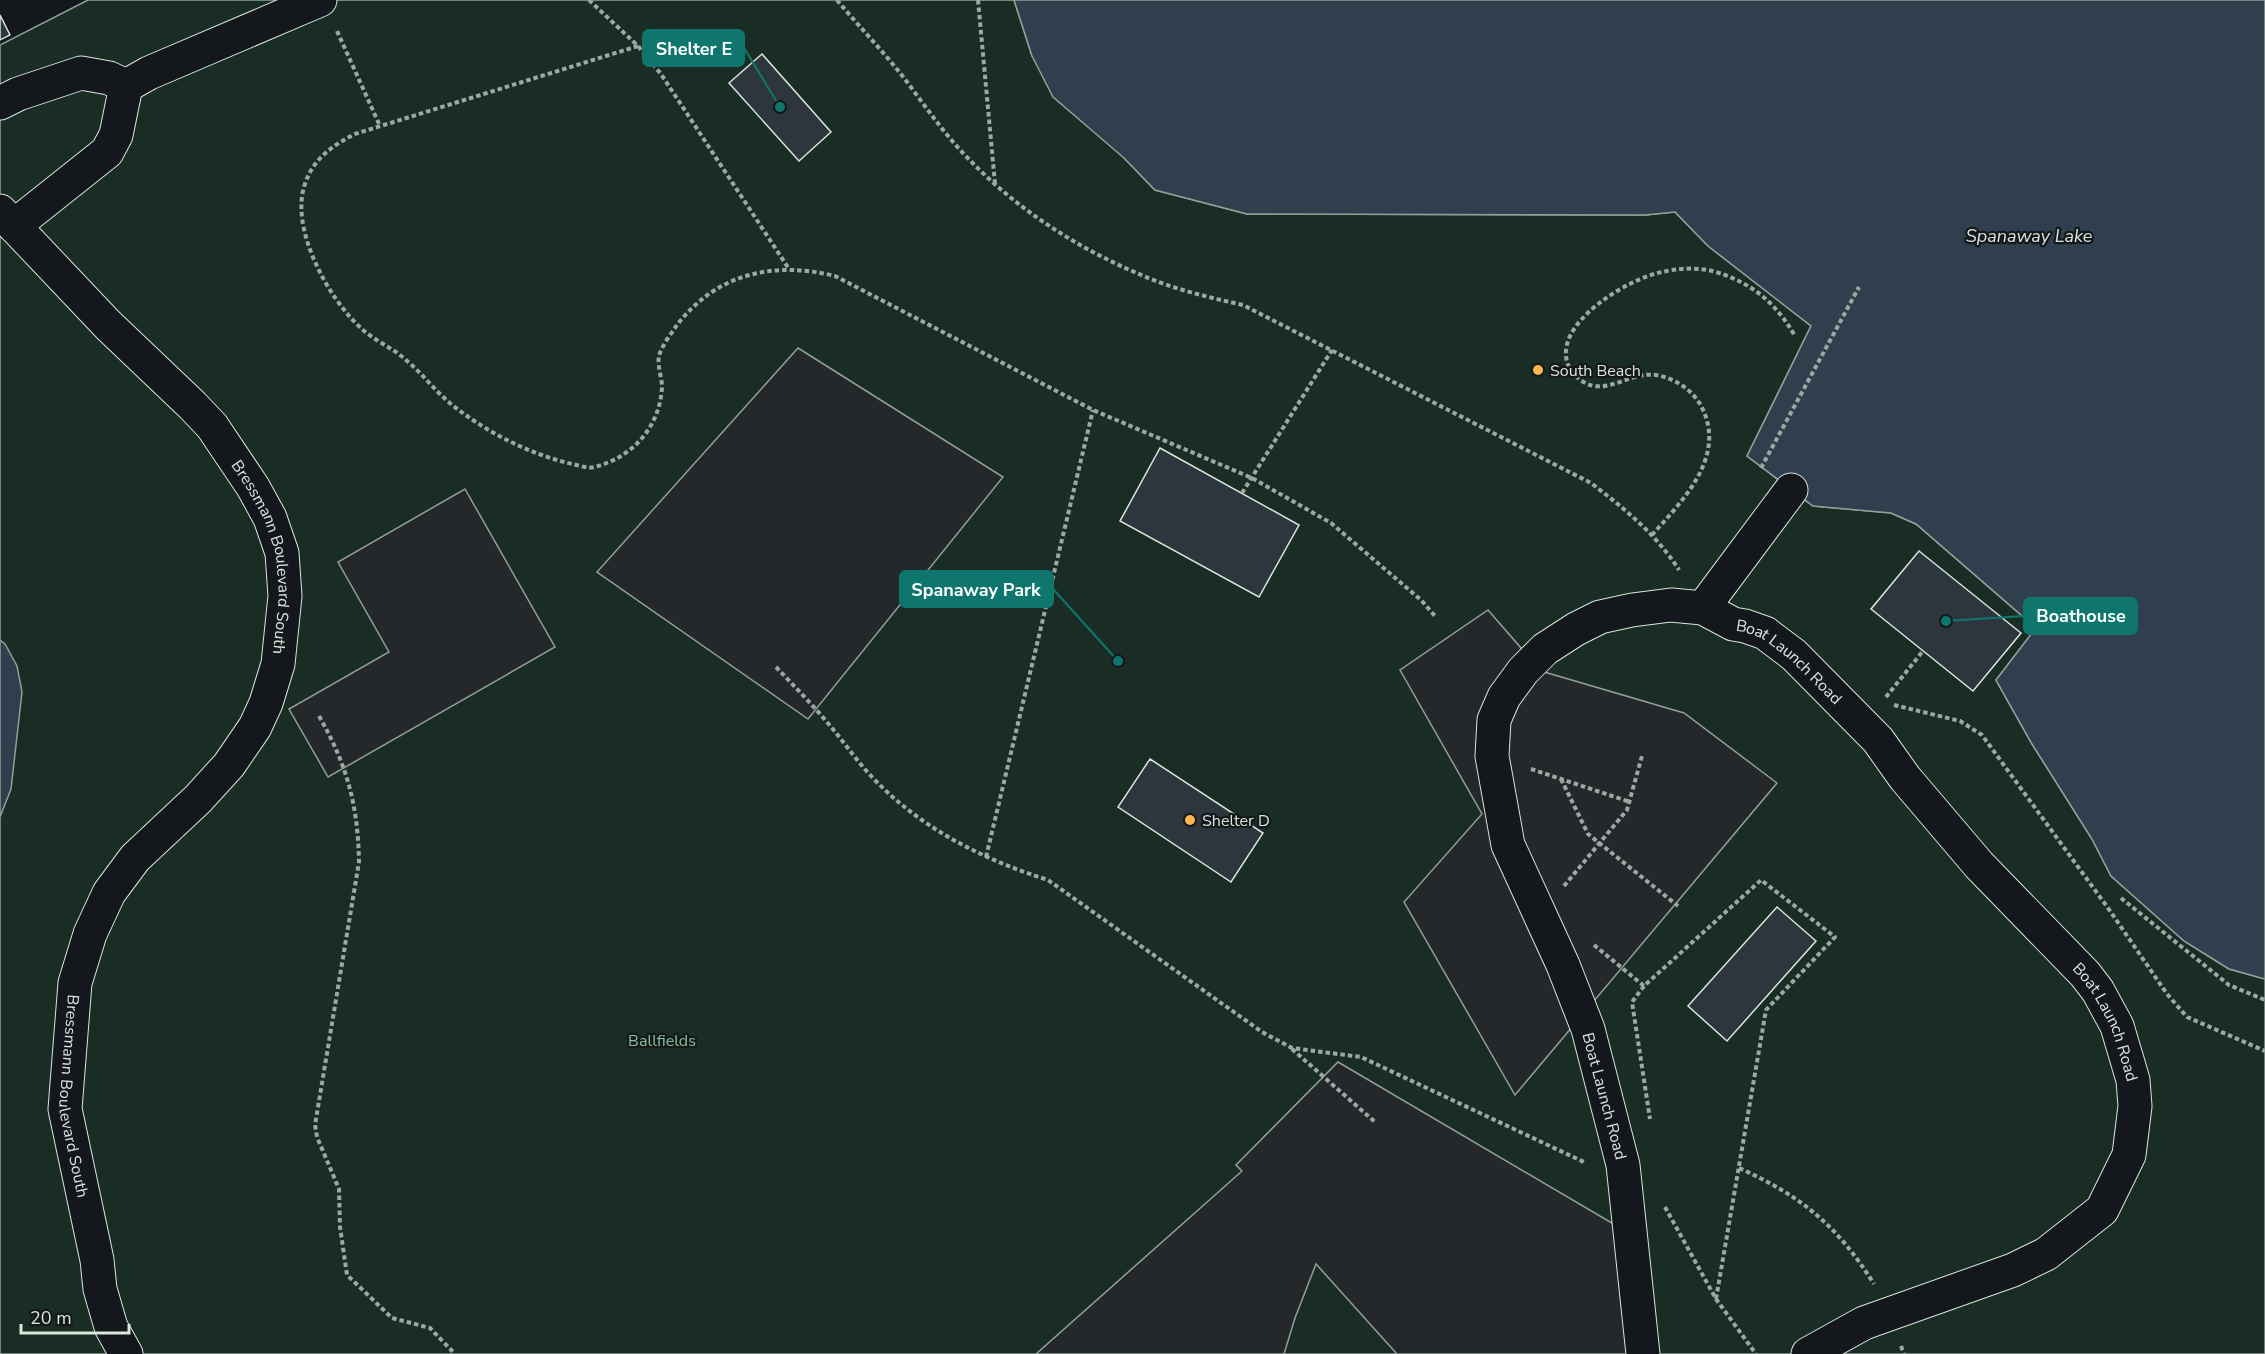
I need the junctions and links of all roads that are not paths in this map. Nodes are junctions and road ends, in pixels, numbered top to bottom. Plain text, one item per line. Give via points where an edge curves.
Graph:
1 (326, 10) edge
2 (126, 86) junction
3 (0, 103) edge
4 (7, 219) edge
5 (1791, 490) dead end
6 (1703, 608) junction
7 (126, 1354) edge
8 (1643, 1354) edge
9 (1808, 1354) edge

1 - 2 street via 149,73
2 - 3 street via 81,73
2 - 4 street via 116,135 107,152
4 - 7 street, Bressmann Boulevard South via 212,426 254,487 282,553 285,596 278,664 255,728 229,765 135,858 109,893 90,934 75,983 65,1109 100,1289 111,1327
5 - 6 street
6 - 8 street, Boat Launch Road via 1671,605 1632,610 1600,617 1576,629 1545,649 1523,671 1504,697 1494,720 1492,756 1508,845 1588,1029 1623,1165
6 - 9 street, Boat Launch Road via 1733,624 1765,633 1872,713 1878,740 1905,778 1979,865 2098,991 2117,1026 2133,1080 2135,1106 2129,1155 2102,1210 2080,1229 2046,1254 2013,1270 1864,1323

